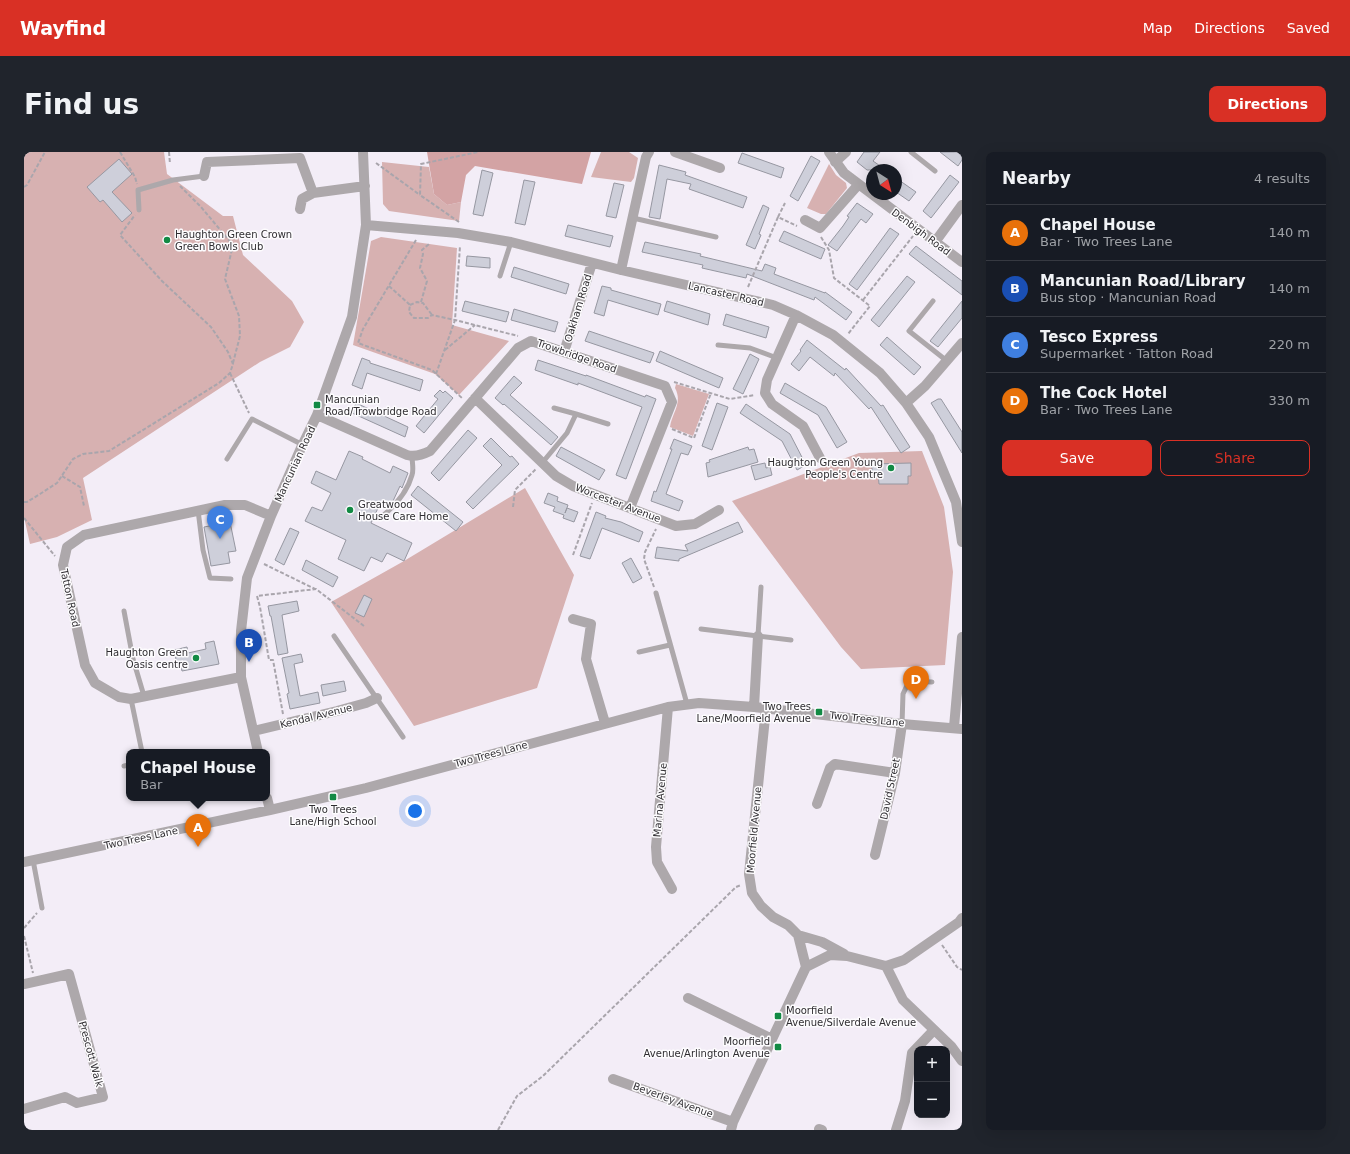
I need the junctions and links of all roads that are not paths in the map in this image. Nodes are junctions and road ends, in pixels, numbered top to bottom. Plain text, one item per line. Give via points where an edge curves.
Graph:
1 (363, 152) edge
2 (649, 152) edge
3 (675, 152) edge
4 (829, 152) edge
5 (846, 152) edge
6 (911, 152) edge
7 (836, 162) junction
8 (720, 168) dead end
9 (935, 171) dead end
10 (204, 176) joint
11 (858, 184) junction
12 (365, 186) junction
13 (313, 193) junction
14 (962, 204) edge
15 (300, 209) dead end
16 (139, 210) road end
17 (633, 218) junction
18 (805, 220) dead end
19 (366, 225) junction
20 (716, 238) dead end
21 (511, 242) junction
22 (934, 242) junction
23 (962, 262) edge
24 (592, 263) junction
25 (621, 270) junction
26 (500, 276) dead end
27 (934, 301) dead end
28 (796, 315) junction
29 (962, 343) edge
30 (718, 345) dead end
31 (564, 352) junction
32 (777, 358) junction
33 (947, 361) junction
34 (470, 399) junction
35 (906, 403) junction
36 (554, 408) dead end
37 (576, 414) junction
38 (317, 415) junction
39 (608, 424) dead end
40 (303, 445) junction
41 (412, 456) junction
42 (820, 458) dead end
43 (227, 459) dead end
44 (540, 465) junction
45 (959, 501) edge
46 (630, 508) junction
47 (198, 510) junction
48 (719, 510) dead end
49 (271, 516) junction
50 (380, 518) dead end
51 (962, 542) edge
52 (231, 579) dead end
53 (761, 587) dead end
54 (656, 593) road end
55 (124, 611) dead end
56 (573, 619) dead end
57 (701, 629) dead end
58 (334, 636) dead end
59 (758, 636) junction
60 (962, 637) edge
61 (791, 640) dead end
62 (670, 645) junction
63 (639, 652) dead end
64 (242, 677) junction
65 (932, 682) dead end
66 (144, 696) junction
67 (377, 698) junction
68 (132, 699) junction
69 (687, 704) junction
70 (668, 707) junction
71 (754, 707) junction
72 (766, 708) junction
73 (605, 723) junction
74 (902, 724) junction
75 (958, 728) edge
76 (254, 731) junction
77 (403, 737) dead end
78 (141, 749) edge
79 (257, 749) edge
80 (895, 773) junction
81 (268, 801) edge
82 (817, 804) dead end
83 (270, 810) junction
84 (875, 855) dead end
85 (29, 861) edge
86 (672, 889) dead end
87 (42, 908) road end
88 (962, 918) edge
89 (798, 935) junction
90 (847, 956) junction
91 (886, 966) junction
92 (806, 967) junction
93 (24, 984) edge
94 (688, 998) dead end
95 (934, 1030) junction
96 (772, 1039) junction
97 (962, 1061) edge
98 (613, 1079) dead end
99 (24, 1109) edge
100 (732, 1126) edge
101 (896, 1130) edge

1 - 12 street, Mancunian Road
2 - 17 street
3 - 8 street
4 - 7 street, Denbigh Road
5 - 7 street
6 - 9 lane
7 - 11 street, Denbigh Road via 844,173
10 - 13 street via 207,162 300,158
10 - 16 lane via 173,180 138,190
11 - 18 street via 820,228
11 - 22 street, Denbigh Road
12 - 13 street
12 - 19 street, Mancunian Road
13 - 15 street via 302,199
14 - 22 street
17 - 20 lane
17 - 25 street
19 - 21 street, Lancaster Road via 458,233
19 - 38 street, Mancunian Road via 352,317
21 - 24 street, Lancaster Road
21 - 26 lane
22 - 23 street, Denbigh Road
24 - 25 street, Lancaster Road
24 - 31 street, Oakham Road
25 - 28 street, Lancaster Road via 773,305
27 - 33 lane via 909,331
28 - 32 street
28 - 35 street, Lancaster Road via 833,335 880,373
29 - 33 street
30 - 32 lane via 750,348
31 - 34 street, Trowbridge Road via 532,341 518,348
31 - 46 street, Trowbridge Road via 665,386 672,402
32 - 42 street via 767,380 765,393 772,404 803,426
33 - 35 street
34 - 41 street, Trowbridge Road via 430,451
34 - 44 street, Worcester Avenue
35 - 45 street, Lancaster Road via 929,437
36 - 37 lane
37 - 39 lane
37 - 44 lane via 567,433
38 - 40 street, Mancunian Road
38 - 41 street
40 - 43 lane via 252,419
40 - 49 street, Mancunian Road
41 - 50 lane via 413,474 407,488 398,501
44 - 46 street, Worcester Avenue via 572,486
45 - 51 street, Lancaster Road
46 - 48 street, Worcester Avenue via 676,526 695,524
47 - 49 street, Tatton Road via 225,505 245,506
47 - 52 lane via 203,550 210,578
47 - 68 street, Tatton Road via 84,535 67,547 63,565 85,665 95,683 119,697
49 - 64 street, Mancunian Road via 247,578 241,632
53 - 59 lane
54 - 62 lane
55 - 66 lane via 133,659
56 - 73 street via 591,624 586,659
57 - 59 lane
58 - 67 lane
59 - 61 lane
59 - 71 street
60 - 75 street
62 - 63 lane
62 - 69 lane
64 - 66 street
64 - 76 street, Mancunian Road
65 - 74 lane via 909,681 903,694
66 - 68 street
67 - 76 street, Kendal Avenue via 345,709
67 - 77 lane
68 - 78 lane
69 - 70 street, Two Trees Lane
69 - 71 street, Two Trees Lane
70 - 73 street, Two Trees Lane
70 - 86 street, Marina Avenue via 656,847 657,862
71 - 72 street, Two Trees Lane
72 - 74 street, Two Trees Lane
72 - 89 street, Moorfield Avenue via 749,874 752,893 761,906
73 - 83 street, Two Trees Lane via 366,788
74 - 75 street, Two Trees Lane
74 - 80 street, David Street
76 - 79 street, Mancunian Road
80 - 82 street via 835,764 830,768
80 - 84 street, David Street
81 - 83 street
83 - 85 street, Two Trees Lane
85 - 87 lane
88 - 91 street via 904,960
89 - 90 street via 822,942
89 - 92 street
90 - 91 street
90 - 92 street via 830,955
91 - 95 street via 903,1000
92 - 96 street
93 - 99 street, Prescott Walk via 69,974 103,1096 76,1103 65,1097
94 - 96 street
95 - 97 street
95 - 101 street via 912,1053 905,1101
96 - 100 street
98 - 100 street, Beverley Avenue

